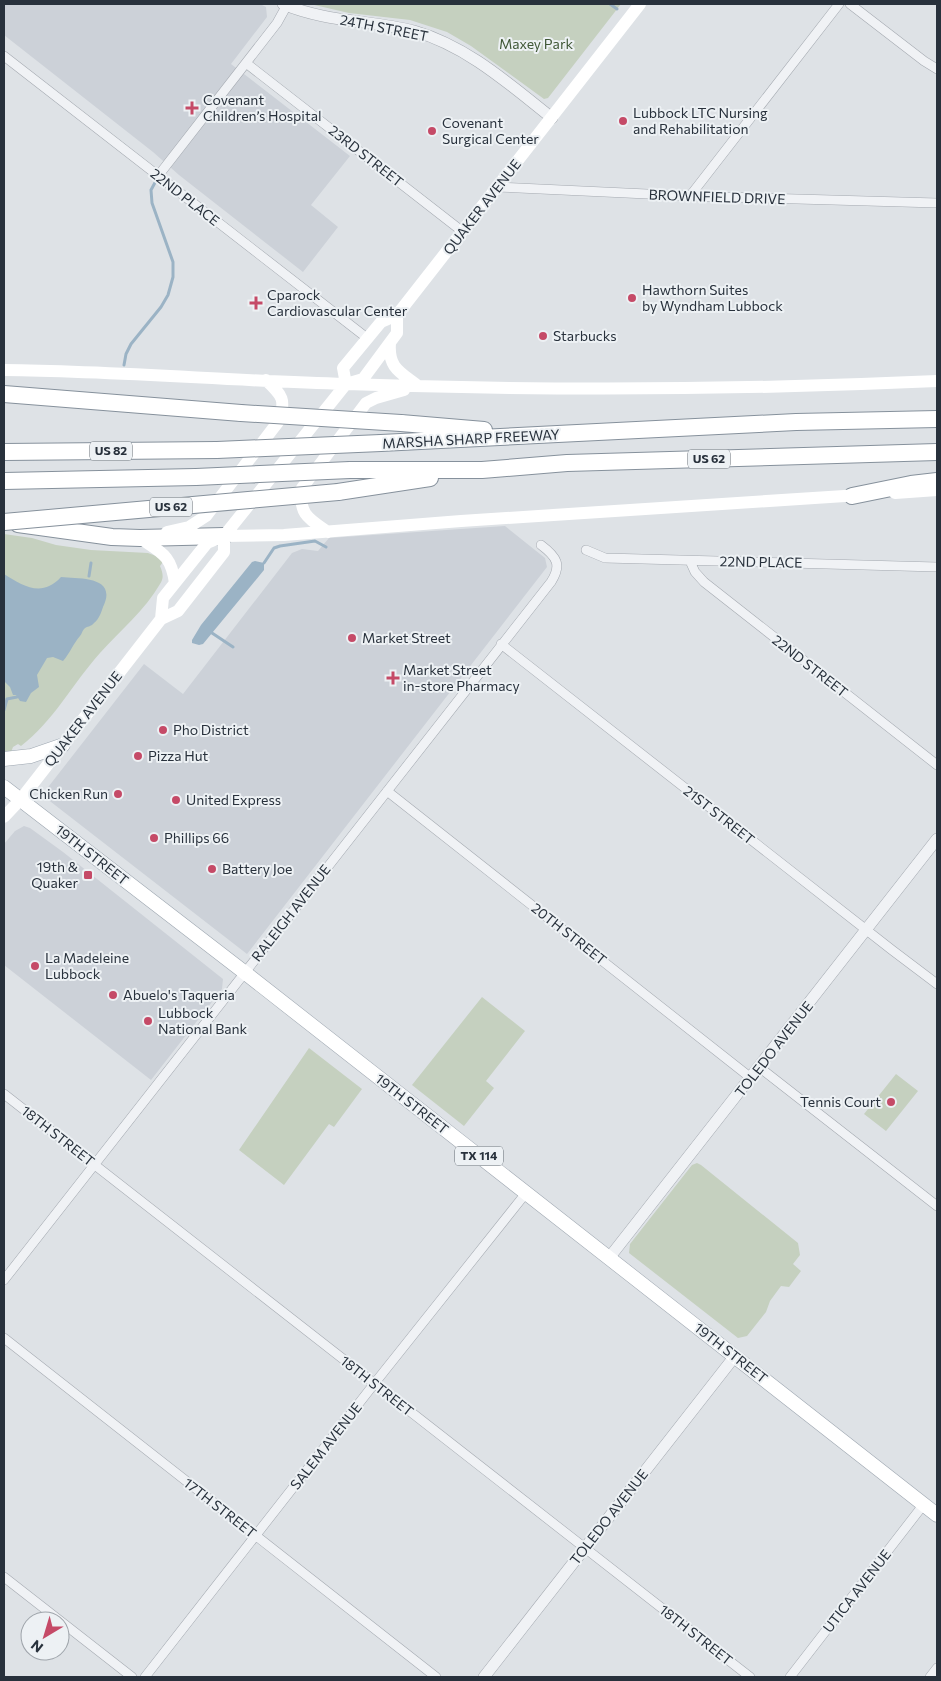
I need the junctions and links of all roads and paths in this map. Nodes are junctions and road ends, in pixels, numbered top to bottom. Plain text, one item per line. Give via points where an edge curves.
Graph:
1 (285, 4) edge
2 (640, 4) edge
3 (839, 4) edge
4 (850, 4) edge
5 (4, 56) edge
6 (246, 63) junction
7 (937, 69) edge
8 (552, 118) junction
9 (158, 176) junction
10 (498, 187) junction
11 (690, 196) junction
12 (937, 204) edge
13 (463, 232) junction
14 (397, 315) junction
15 (367, 338) junction
16 (390, 343) junction
17 (4, 370) edge
18 (266, 380) junction
19 (937, 381) edge
20 (346, 384) junction
21 (418, 386) junction
22 (4, 394) edge
23 (937, 419) edge
24 (548, 435) junction
25 (4, 452) edge
26 (937, 452) edge
27 (482, 470) junction
28 (4, 480) edge
29 (937, 481) edge
30 (937, 490) edge
31 (852, 496) junction
32 (4, 522) edge
33 (328, 532) junction
34 (224, 536) junction
35 (140, 538) junction
36 (541, 545) dead end
37 (586, 550) dead end
38 (690, 561) junction
39 (937, 566) edge
40 (176, 583) junction
41 (161, 619) junction
42 (501, 644) junction
43 (63, 745) junction
44 (4, 760) edge
45 (937, 765) edge
46 (4, 787) edge
47 (387, 791) junction
48 (20, 799) junction
49 (4, 817) edge
50 (937, 839) edge
51 (866, 930) junction
52 (244, 972) junction
53 (937, 984) edge
54 (759, 1068) junction
55 (751, 1078) junction
56 (4, 1094) edge
57 (94, 1165) junction
58 (526, 1193) junction
59 (937, 1206) edge
60 (610, 1258) junction
61 (4, 1280) edge
62 (4, 1338) edge
63 (735, 1356) junction
64 (374, 1384) junction
65 (924, 1504) junction
66 (937, 1514) edge
67 (256, 1536) junction
68 (584, 1548) junction
69 (4, 1577) edge
70 (937, 1668) edge
71 (132, 1677) edge
72 (145, 1677) edge
73 (436, 1677) edge
74 (484, 1677) edge
75 (750, 1677) edge
76 (790, 1677) edge
77 (930, 1677) edge

1 - 6 street via 277,23
1 - 8 street, 24TH STREET via 342,20 412,31 450,44
2 - 8 main road, QUAKER AVENUE
3 - 11 street
4 - 7 street
5 - 9 street, 22ND PLACE
6 - 9 street
6 - 13 street, 23RD STREET
8 - 10 main road, QUAKER AVENUE
9 - 15 street, 22ND PLACE
10 - 11 street, BROWNFIELD DRIVE
10 - 13 main road, QUAKER AVENUE
11 - 12 street, BROWNFIELD DRIVE
13 - 14 main road, QUAKER AVENUE
14 - 15 main road, QUAKER AVENUE via 381,322
14 - 16 main road, QUAKER AVENUE via 397,333
15 - 20 main road, QUAKER AVENUE via 344,368
16 - 20 main road, QUAKER AVENUE via 362,379
16 - 21 main road via 389,355 393,365
17 - 18 main road
18 - 20 main road
18 - 35 main road via 282,401 283,410 278,422 206,516 189,527
19 - 21 main road via 670,388
20 - 21 main road
20 - 34 main road, QUAKER AVENUE
21 - 33 main road via 366,403 302,488 300,500 307,517
22 - 24 highway, bridge
23 - 24 highway, MARSHA SHARP FREEWAY via 796,422
24 - 25 highway, MARSHA SHARP FREEWAY / US 82, bridge via 218,450
26 - 27 highway, MARSHA SHARP FREEWAY / US 62 via 567,463
27 - 28 highway, MARSHA SHARP FREEWAY / US 82, bridge via 350,470 196,477
27 - 32 highway, US 62, bridge via 338,492
29 - 31 highway
30 - 31 main road
31 - 33 main road
32 - 35 highway
33 - 34 main road
34 - 35 highway
34 - 40 main road, QUAKER AVENUE via 207,543
34 - 41 main road, QUAKER AVENUE via 224,552 178,611
35 - 40 main road via 169,560
36 - 42 street, RALEIGH AVENUE via 555,558 557,572
37 - 38 street, 22ND PLACE via 605,558
38 - 39 street, 22ND PLACE
38 - 45 street, 22ND STREET via 704,582
40 - 41 main road, QUAKER AVENUE via 163,598
41 - 43 main road, QUAKER AVENUE
42 - 47 street, RALEIGH AVENUE
42 - 51 street, 21ST STREET
43 - 44 main road via 31,756
43 - 48 main road, QUAKER AVENUE
46 - 48 main road, 19TH STREET / TX 114
47 - 52 street, RALEIGH AVENUE
47 - 55 street, 20TH STREET
48 - 49 main road, QUAKER AVENUE
48 - 52 main road, 19TH STREET / TX 114
50 - 51 street, TOLEDO AVENUE
51 - 53 street, 21ST STREET
51 - 54 street, TOLEDO AVENUE
52 - 57 street, RALEIGH AVENUE
52 - 58 main road, 19TH STREET / TX 114
54 - 55 street, TOLEDO AVENUE
54 - 59 street
55 - 60 street, TOLEDO AVENUE
56 - 57 street, 18TH STREET
57 - 61 street, RALEIGH AVENUE
57 - 64 street, 18TH STREET
58 - 60 main road, 19TH STREET / TX 114
58 - 64 street, SALEM AVENUE
60 - 63 main road, 19TH STREET / TX 114
62 - 67 street, 17TH STREET
63 - 65 main road, 19TH STREET / TX 114
63 - 68 street, TOLEDO AVENUE
64 - 67 street, SALEM AVENUE
64 - 68 street, 18TH STREET
65 - 66 main road, 19TH STREET / TX 114
65 - 76 street, UTICA AVENUE
67 - 72 street, SALEM AVENUE
67 - 73 street, 17TH STREET
68 - 74 street, TOLEDO AVENUE
68 - 75 street, 18TH STREET
69 - 71 street
70 - 77 street

